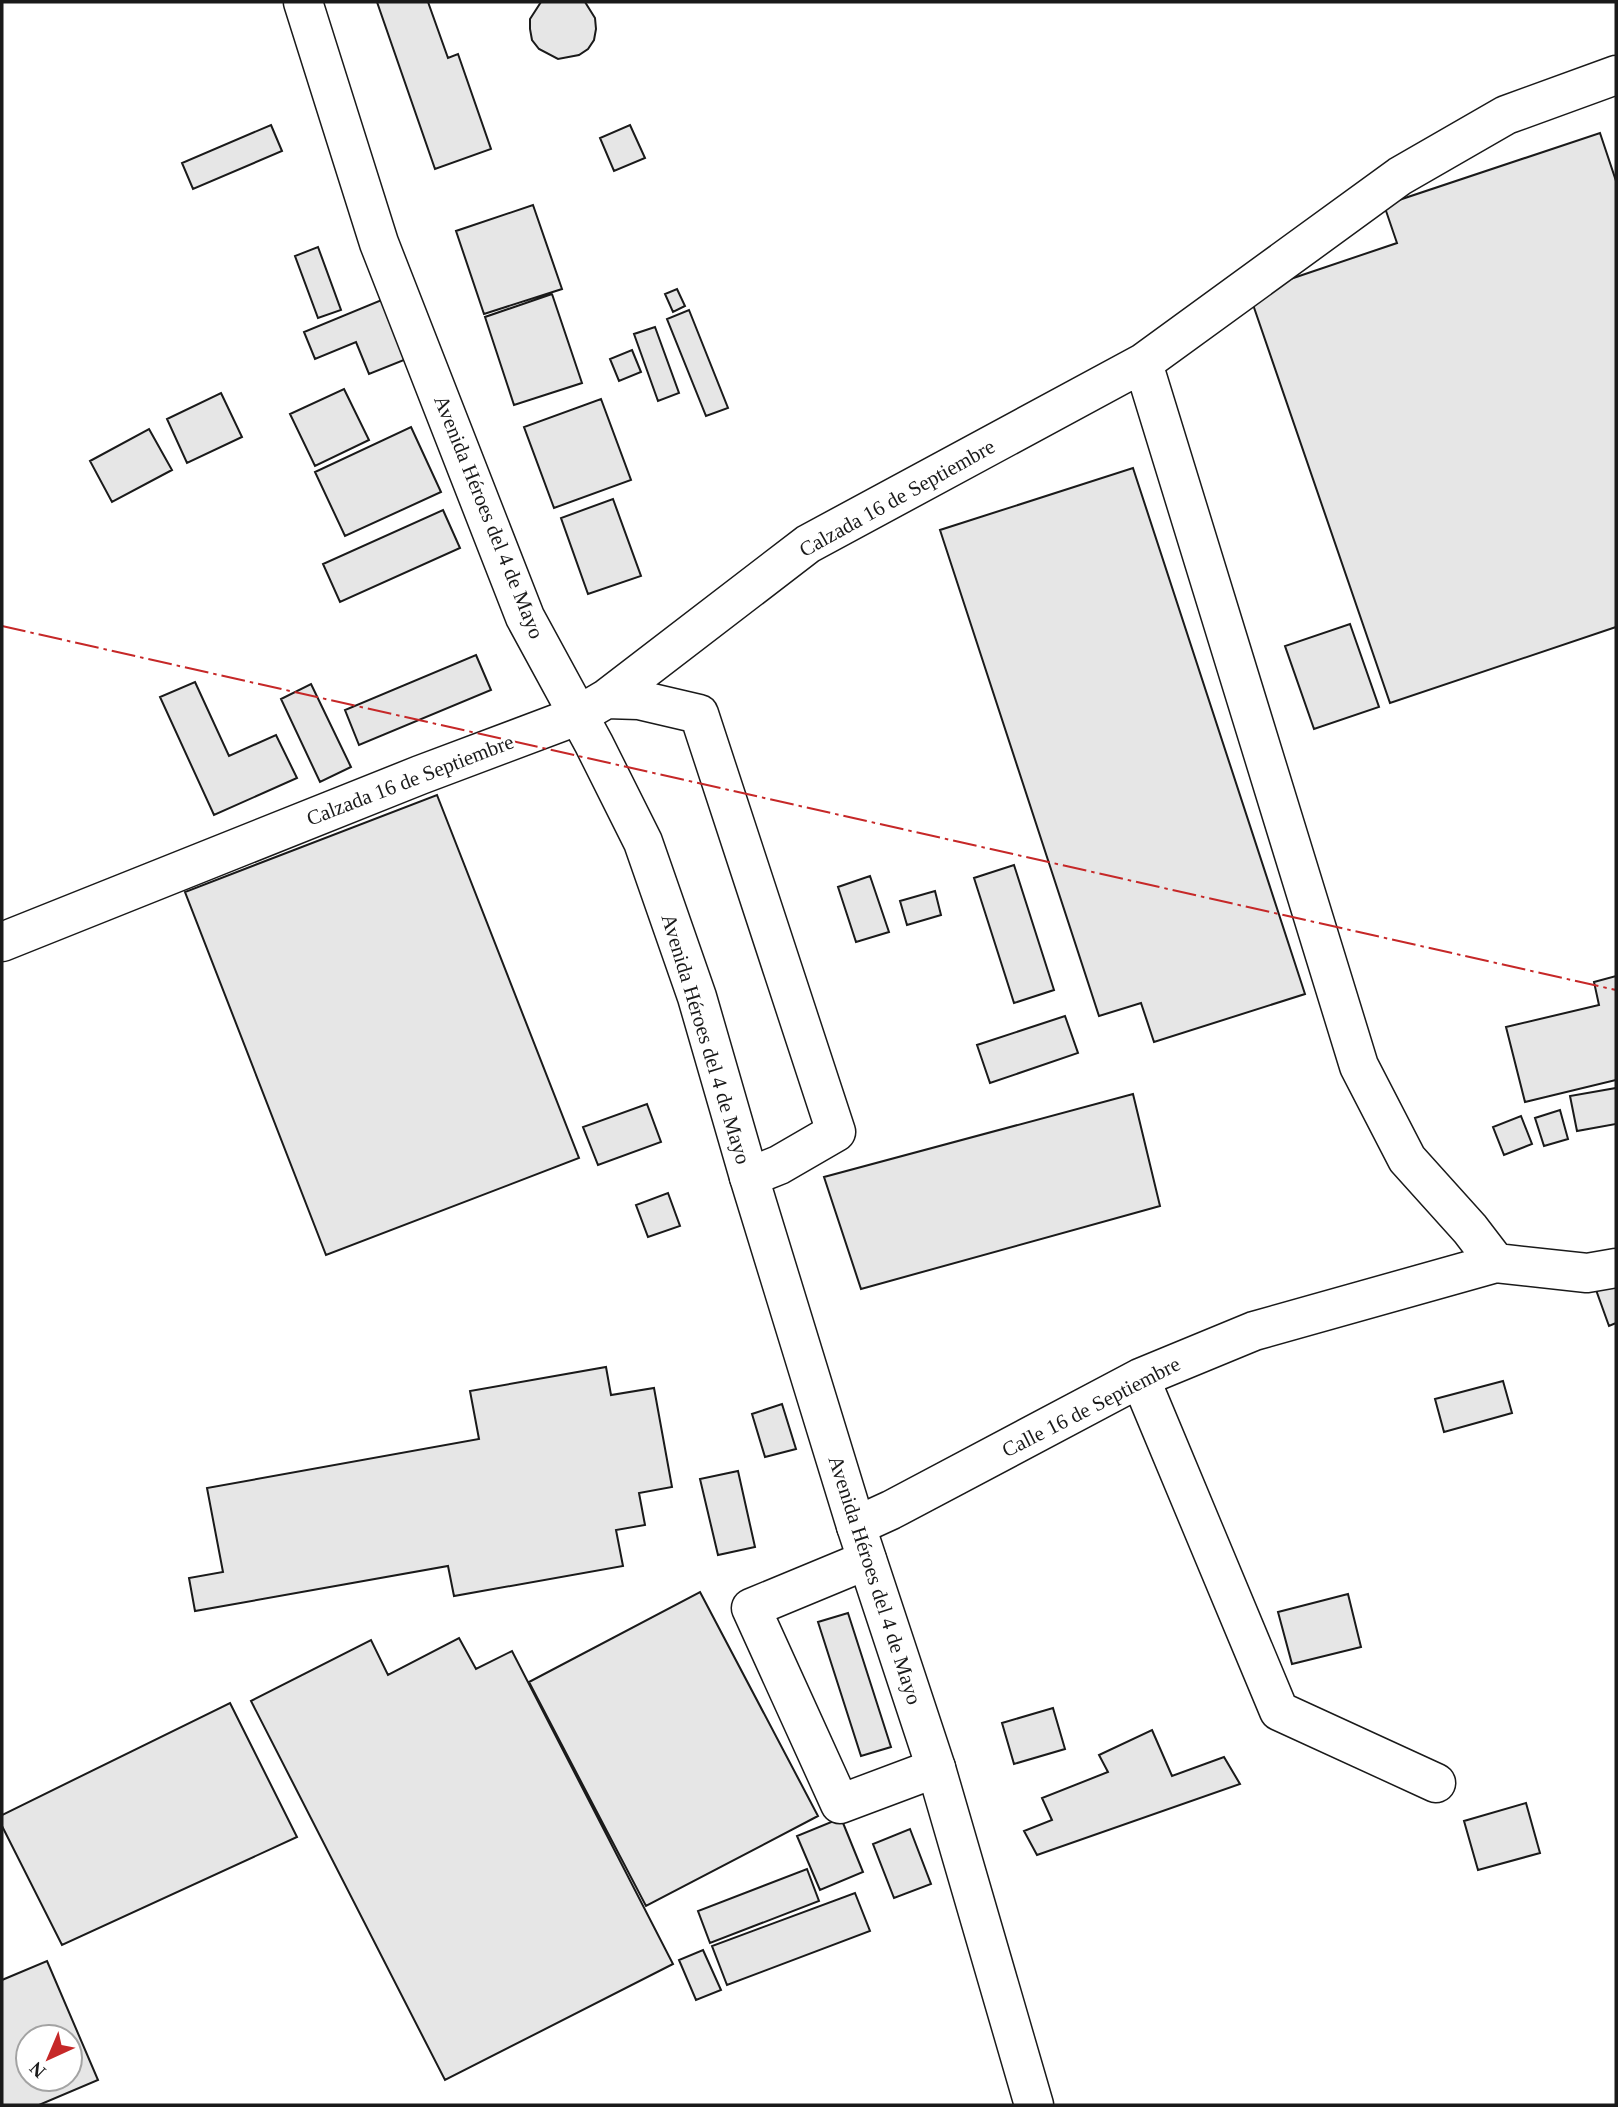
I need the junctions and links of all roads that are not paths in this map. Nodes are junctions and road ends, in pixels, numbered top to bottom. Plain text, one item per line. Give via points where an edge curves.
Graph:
1 (303, 2) edge
2 (1616, 75) edge
3 (1143, 363) junction
4 (592, 707) junction
5 (2, 942) edge
6 (749, 1177) junction
7 (1496, 1263) junction
8 (1616, 1268) edge
9 (1140, 1378) junction
10 (862, 1543) junction
11 (936, 1768) junction
12 (1436, 1783) dead end
13 (1034, 2105) edge

1 - 4 street, Avenida Héroes del 4 de Mayo via 379,243 525,617
2 - 3 street, Calzada 16 de Septiembre via 1506,115 1400,176
3 - 4 street, Calzada 16 de Septiembre via 808,544
3 - 7 street via 1359,1066 1407,1160
4 - 5 street, Calzada 16 de Septiembre
4 - 6 street, Avenida Héroes del 4 de Mayo via 594,744 643,842 696,997
4 - 6 street via 639,700 699,714 836,1132
6 - 10 street, Avenida Héroes del 4 de Mayo
7 - 8 street via 1587,1273
7 - 9 street, Calle 16 de Septiembre via 1254,1331
9 - 10 street, Calle 16 de Septiembre
9 - 12 street via 1279,1711
10 - 11 street, Avenida Héroes del 4 de Mayo
10 - 11 street, Calle 16 de Septiembre via 751,1608 840,1804
11 - 13 street, Avenida Héroes del 4 de Mayo

